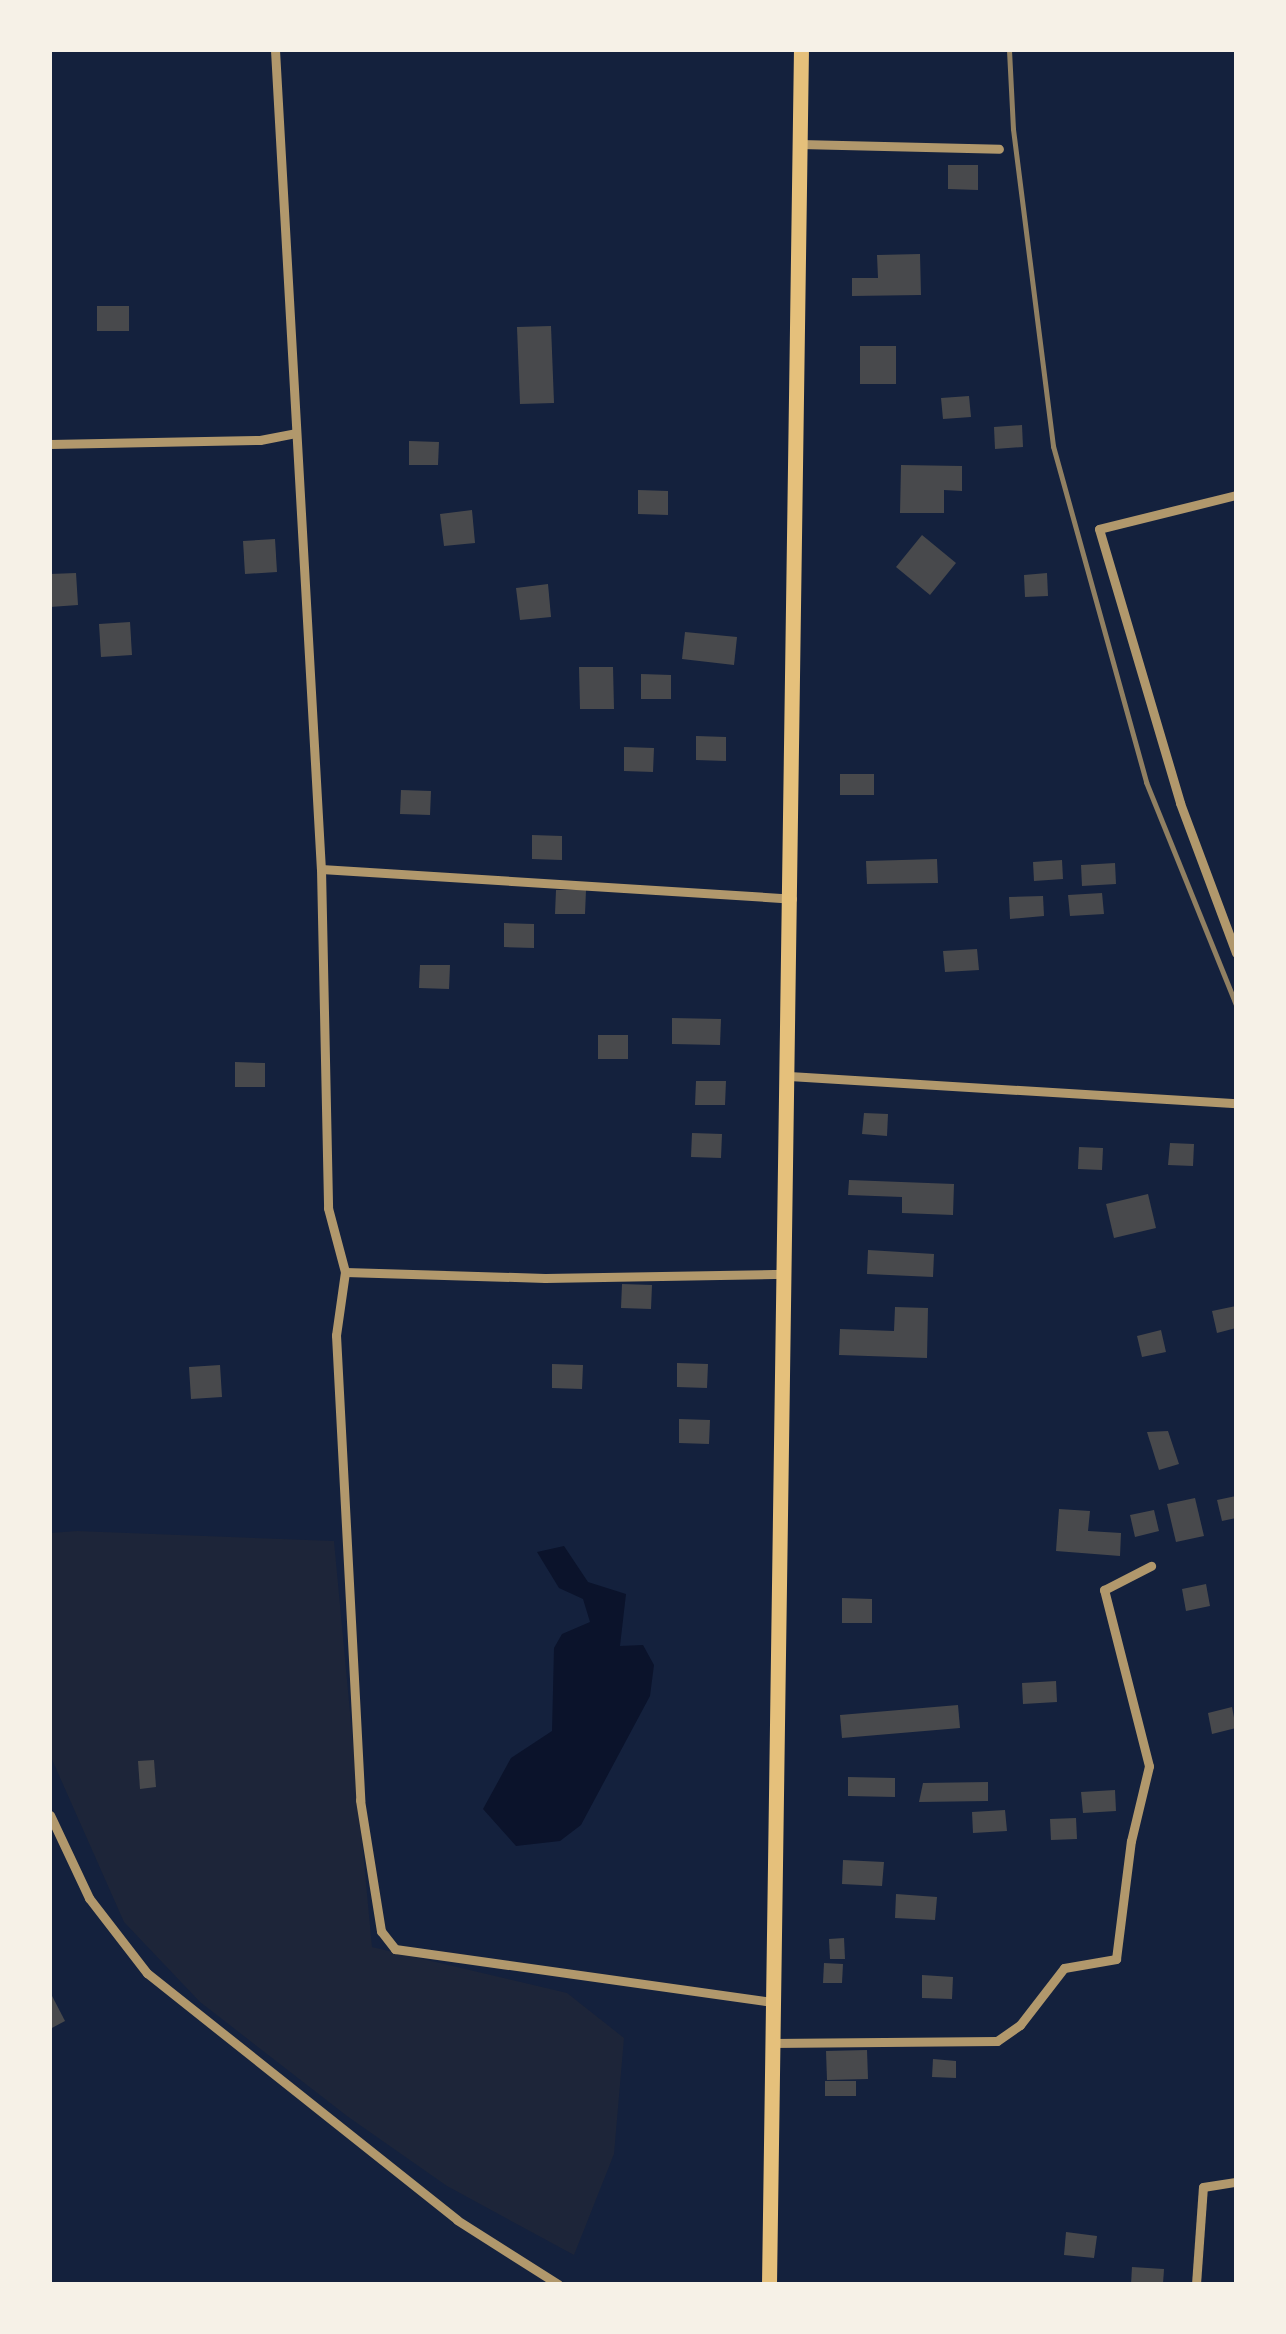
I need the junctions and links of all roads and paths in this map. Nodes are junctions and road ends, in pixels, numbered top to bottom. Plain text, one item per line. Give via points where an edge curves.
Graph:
1 (275, 50) edge
2 (801, 50) edge
3 (800, 144) junction
4 (999, 149) dead end
5 (295, 433) junction
6 (50, 444) edge
7 (1236, 495) edge
8 (321, 870) junction
9 (792, 898) junction
10 (1236, 953) edge
11 (789, 1076) junction
12 (1236, 1103) edge
13 (344, 1272) junction
14 (786, 1274) junction
15 (1152, 1566) dead end
16 (50, 1815) edge
17 (772, 2002) junction
18 (771, 2043) junction
19 (1236, 2182) edge
20 (558, 2284) edge
21 (768, 2284) edge
22 (1196, 2284) edge

1 - 5 street
2 - 3 highway
3 - 4 street
3 - 9 highway
5 - 6 street via 260,440
5 - 8 street
7 - 10 street via 1098,529 1180,803
8 - 9 street
8 - 13 street via 328,1208
9 - 11 highway
11 - 12 street
11 - 14 highway
13 - 14 street via 545,1278
13 - 17 street via 336,1335 360,1800 381,1930 395,1949
14 - 17 highway
15 - 18 street via 1104,1590 1149,1766 1131,1841 1116,1959 1064,1968 1020,2025 998,2041
16 - 20 street via 89,1898 147,1973 457,2220
17 - 18 highway
18 - 21 highway
19 - 22 street via 1203,2187

